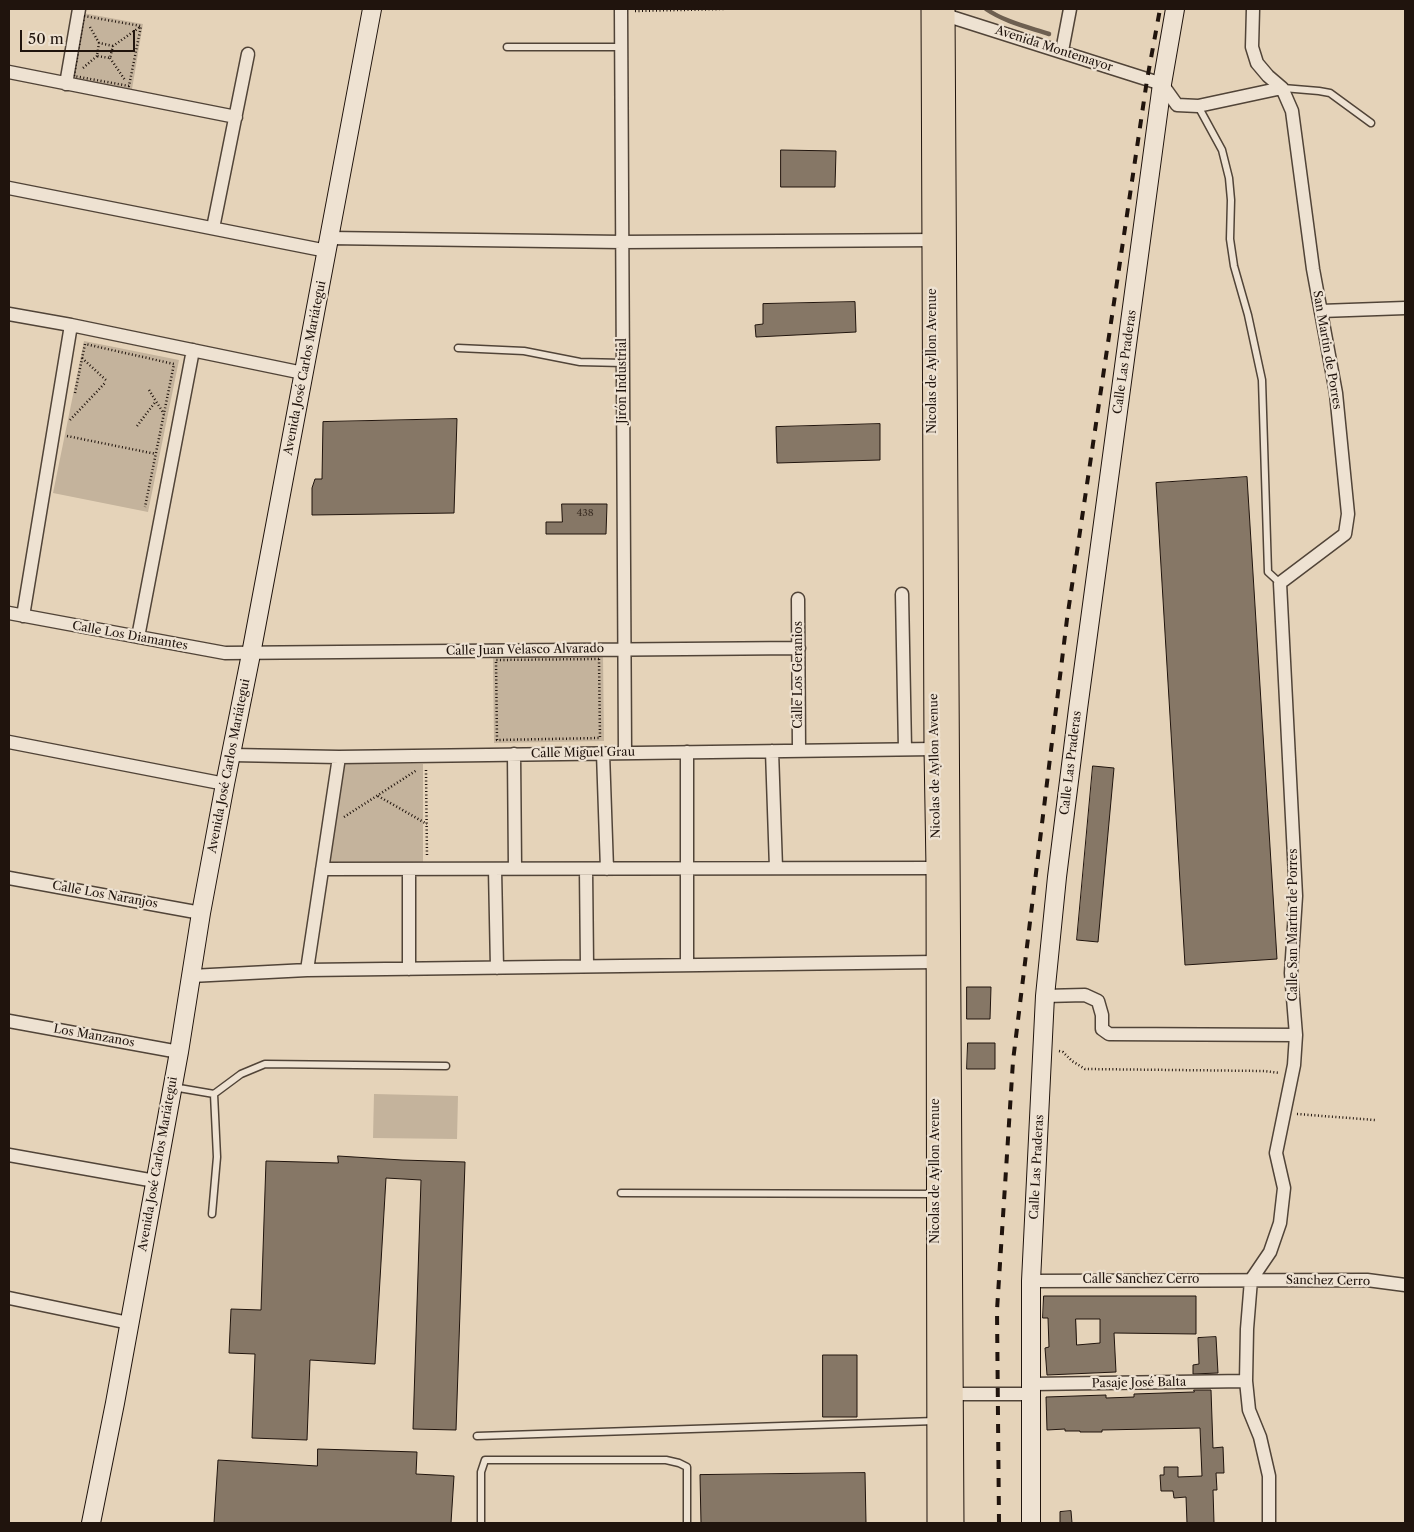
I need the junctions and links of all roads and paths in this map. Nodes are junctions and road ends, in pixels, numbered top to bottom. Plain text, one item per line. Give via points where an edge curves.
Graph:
1 (372, 9) edge
2 (1070, 9) edge
3 (1175, 9) edge
4 (1253, 9) edge
5 (621, 10) edge
6 (724, 10) edge
7 (941, 11) edge
8 (81, 12) edge
9 (141, 26) junction
10 (99, 43) junction
11 (113, 46) junction
12 (506, 47) dead end
13 (621, 47) junction
14 (1062, 51) junction
15 (248, 54) dead end
16 (97, 56) junction
17 (110, 58) junction
18 (9, 72) edge
19 (70, 80) junction
20 (1162, 84) junction
21 (129, 86) junction
22 (1282, 88) junction
23 (1198, 106) junction
24 (236, 117) junction
25 (1371, 123) dead end
26 (9, 188) edge
27 (213, 228) junction
28 (940, 240) junction
29 (622, 242) junction
30 (328, 244) junction
31 (1405, 308) edge
32 (1321, 311) junction
33 (9, 314) edge
34 (71, 325) junction
35 (458, 348) dead end
36 (193, 350) junction
37 (66, 354) junction
38 (82, 358) junction
39 (623, 363) junction
40 (303, 373) junction
41 (149, 390) dead end
42 (75, 394) dead end
43 (156, 402) junction
44 (72, 412) dead end
45 (164, 414) junction
46 (56, 418) junction
47 (180, 418) junction
48 (70, 420) junction
49 (137, 426) dead end
50 (156, 454) junction
51 (145, 507) dead end
52 (1280, 583) junction
53 (902, 594) dead end
54 (798, 599) dead end
55 (9, 613) edge
56 (23, 616) junction
57 (138, 637) junction
58 (799, 648) junction
59 (624, 649) junction
60 (252, 654) junction
61 (599, 658) joint
62 (9, 742) edge
63 (934, 748) junction
64 (905, 749) junction
65 (799, 750) junction
66 (772, 751) junction
67 (688, 752) junction
68 (603, 753) junction
69 (625, 753) junction
70 (514, 754) junction
71 (232, 755) junction
72 (426, 756) junction
73 (339, 757) junction
74 (410, 767) dead end
75 (225, 784) junction
76 (377, 795) junction
77 (341, 819) dead end
78 (427, 824) junction
79 (515, 868) junction
80 (776, 868) junction
81 (936, 868) junction
82 (322, 869) junction
83 (409, 869) junction
84 (427, 869) junction
85 (495, 869) junction
86 (586, 869) junction
87 (607, 869) junction
88 (688, 869) junction
89 (9, 878) edge
90 (201, 913) junction
91 (936, 962) junction
92 (688, 965) junction
93 (587, 966) junction
94 (497, 968) junction
95 (409, 969) junction
96 (307, 970) junction
97 (191, 976) junction
98 (1045, 996) junction
99 (9, 1021) edge
100 (1296, 1035) junction
101 (1043, 1050) junction
102 (179, 1052) junction
103 (446, 1066) dead end
104 (1292, 1075) junction
105 (172, 1087) junction
106 (214, 1094) junction
107 (1284, 1113) junction
108 (1375, 1120) dead end
109 (9, 1155) edge
110 (155, 1181) junction
111 (621, 1193) dead end
112 (936, 1194) junction
113 (212, 1214) dead end
114 (1251, 1280) junction
115 (1031, 1281) junction
116 (1405, 1285) edge
117 (9, 1298) edge
118 (129, 1323) junction
119 (1246, 1381) junction
120 (1031, 1389) junction
121 (945, 1394) junction
122 (936, 1421) junction
123 (477, 1436) dead end
124 (91, 1523) edge
125 (481, 1523) edge
126 (687, 1523) edge
127 (937, 1523) edge
128 (954, 1523) edge
129 (1031, 1523) edge
130 (1269, 1523) edge

1 - 30 street, Avenida José Carlos Mariátegui
2 - 14 street
3 - 20 street, Calle Las Praderas
4 - 22 street via 1252,47 1257,63
5 - 6 path
5 - 13 street, Jirón Industrial
7 - 14 street, Avenida Montemayor
7 - 28 main road, Nicolas de Ayllon Avenue
8 - 9 path
8 - 10 path
8 - 19 street
8 - 19 path
9 - 11 path
9 - 21 path
10 - 11 path
10 - 16 path
11 - 17 path
12 - 13 lane
13 - 29 street, Jirón Industrial
14 - 20 street, Avenida Montemayor
15 - 24 street
16 - 17 path
16 - 19 path
17 - 21 path
18 - 19 street
19 - 21 path
19 - 24 street
20 - 23 street via 1177,105
20 - 98 street, Calle Las Praderas via 1078,709
22 - 23 street
22 - 25 lane via 1330,93
22 - 32 street, San Martin de Porres via 1292,111
23 - 52 lane via 1222,150 1229,178 1234,266 1262,380 1268,572
24 - 27 street
26 - 27 street
27 - 30 street
28 - 29 street
28 - 63 main road, Nicolas de Ayllon Avenue
28 - 121 main road, Nicolas de Ayllon Avenue
29 - 30 street
29 - 39 street, Jirón Industrial
30 - 40 street, Avenida José Carlos Mariátegui
31 - 32 street
32 - 52 street, San Martin de Porres via 1336,392 1348,514 1344,534
33 - 34 street
34 - 36 street
34 - 37 street
35 - 39 lane via 524,352 580,362
36 - 40 street
36 - 47 street
37 - 38 path
37 - 46 street
38 - 42 path
38 - 45 path via 85,344 174,364
38 - 48 path via 106,382
39 - 59 street, Jirón Industrial
40 - 60 street, Avenida José Carlos Mariátegui
41 - 43 path
43 - 45 path
43 - 49 path
44 - 48 path
45 - 47 path
45 - 50 path
46 - 48 path
46 - 56 street
47 - 57 street
48 - 50 path via 67,436
50 - 51 path
52 - 100 street, Calle San Martín de Porres via 1296,896 1292,973
53 - 64 street
54 - 58 street, Calle Los Geranios
55 - 56 street, Calle Los Diamantes
56 - 57 street, Calle Los Diamantes
57 - 60 street, Calle Los Diamantes via 225,653
58 - 59 street, Calle Juan Velasco Alvarado
58 - 65 street, Calle Los Geranios
59 - 60 street, Calle Juan Velasco Alvarado
59 - 69 street, Jirón Industrial
60 - 71 street, Avenida José Carlos Mariátegui
61 - 61 path via 600,738 497,740 496,660
62 - 75 street
63 - 64 street, Calle Miguel Grau
63 - 81 main road, Nicolas de Ayllon Avenue
64 - 65 street, Calle Miguel Grau
65 - 66 street, Calle Miguel Grau
66 - 67 street, Calle Miguel Grau
66 - 80 street
67 - 69 street, Calle Miguel Grau
67 - 88 street
68 - 69 street, Calle Miguel Grau
68 - 70 street, Calle Miguel Grau
68 - 87 street
70 - 72 street, Calle Miguel Grau
70 - 79 street
71 - 73 street, Calle Miguel Grau
71 - 75 street, Avenida José Carlos Mariátegui
72 - 73 street, Calle Miguel Grau
72 - 78 path
73 - 82 street
74 - 76 path via 420,767
75 - 90 street, Avenida José Carlos Mariátegui
76 - 77 path
76 - 78 path
78 - 84 path
79 - 85 street
79 - 86 street
80 - 81 street
80 - 88 street
81 - 91 main road, Nicolas de Ayllon Avenue
82 - 83 street
82 - 96 street
83 - 84 street
83 - 95 street
84 - 85 street
85 - 94 street
86 - 87 street
86 - 93 street
87 - 88 street
88 - 92 street
89 - 90 street, Calle Los Naranjos
90 - 97 street, Avenida José Carlos Mariátegui
91 - 92 street
91 - 112 main road, Nicolas de Ayllon Avenue
92 - 93 street
93 - 94 street
94 - 95 street
95 - 96 street
96 - 97 street
97 - 102 street, Avenida José Carlos Mariátegui
98 - 100 street via 1085,995 1098,1001 1102,1029 1110,1034
98 - 101 street, Calle Las Praderas
99 - 102 street, Los Manzanos
100 - 104 street, Calle San Martín de Porres
101 - 104 path via 1063,1052 1085,1069 1264,1071
101 - 115 street, Calle Las Praderas
102 - 105 street, Avenida José Carlos Mariátegui
103 - 106 lane via 265,1064 241,1074
104 - 107 street, Calle San Martín de Porres
105 - 106 lane
105 - 110 street, Avenida José Carlos Mariátegui
106 - 113 lane via 217,1157
107 - 108 path
107 - 114 street, Calle San Martín de Porres via 1276,1153 1284,1188 1280,1223 1270,1252
109 - 110 street
110 - 118 street, Avenida José Carlos Mariátegui
111 - 112 lane
112 - 121 main road, Nicolas de Ayllon Avenue
114 - 115 street, Calle Sanchez Cerro
114 - 116 street, Sanchez Cerro via 1367,1280
114 - 119 street, Calle San Martín de Porres
115 - 120 street, Calle Las Praderas
117 - 118 street
118 - 124 street, Avenida José Carlos Mariátegui
119 - 120 street, Pasaje José Balta
119 - 130 street, Calle San Martín de Porres via 1249,1410 1260,1437 1268,1476
120 - 121 street, Pasaje José Balta
120 - 129 street, Calle Las Praderas
121 - 122 main road, Nicolas de Ayllon Avenue
121 - 128 main road, Nicolas de Ayllon Avenue
122 - 123 lane
122 - 127 main road, Nicolas de Ayllon Avenue
125 - 126 lane via 484,1460 666,1460 687,1467

